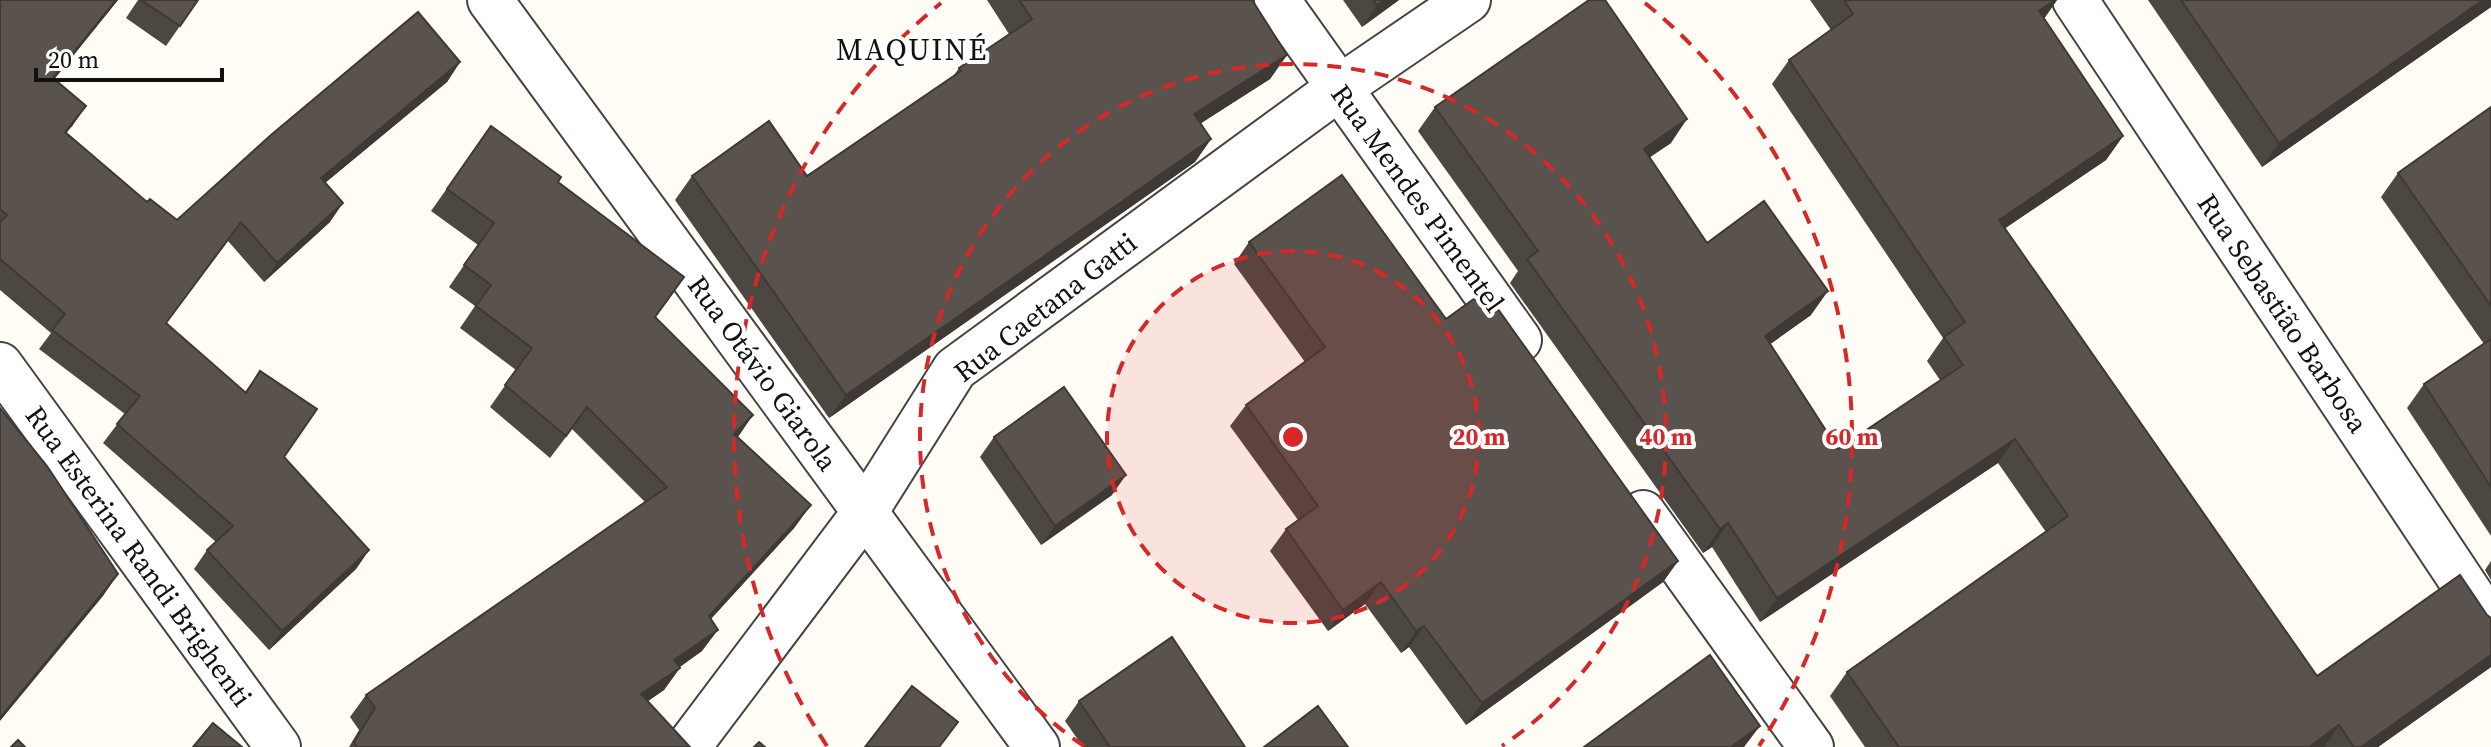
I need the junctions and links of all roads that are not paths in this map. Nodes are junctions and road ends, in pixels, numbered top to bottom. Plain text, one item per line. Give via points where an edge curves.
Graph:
1 (490, 0) edge
2 (1277, 0) edge
3 (1468, 0) edge
4 (2075, 0) edge
5 (1339, 88) junction
6 (0, 365) edge
7 (1543, 373) edge
8 (1617, 476) edge
9 (865, 512) junction
10 (2491, 625) edge
11 (278, 747) edge
12 (688, 747) edge
13 (1037, 747) edge
14 (1811, 747) edge

1 - 9 street, Rua Otávio Giarola
2 - 5 street, Rua Mendes Pimentel
3 - 5 street, Rua Caetana Gatti
4 - 10 street, Rua Sebastião Barbosa
5 - 7 street, Rua Mendes Pimentel
5 - 9 street, Rua Caetana Gatti via 955,369
6 - 11 street, Rua Esterina Randi Brighenti
8 - 14 street
9 - 12 street, Rua Caetana Gatti
9 - 13 street, Rua Otávio Giarola

